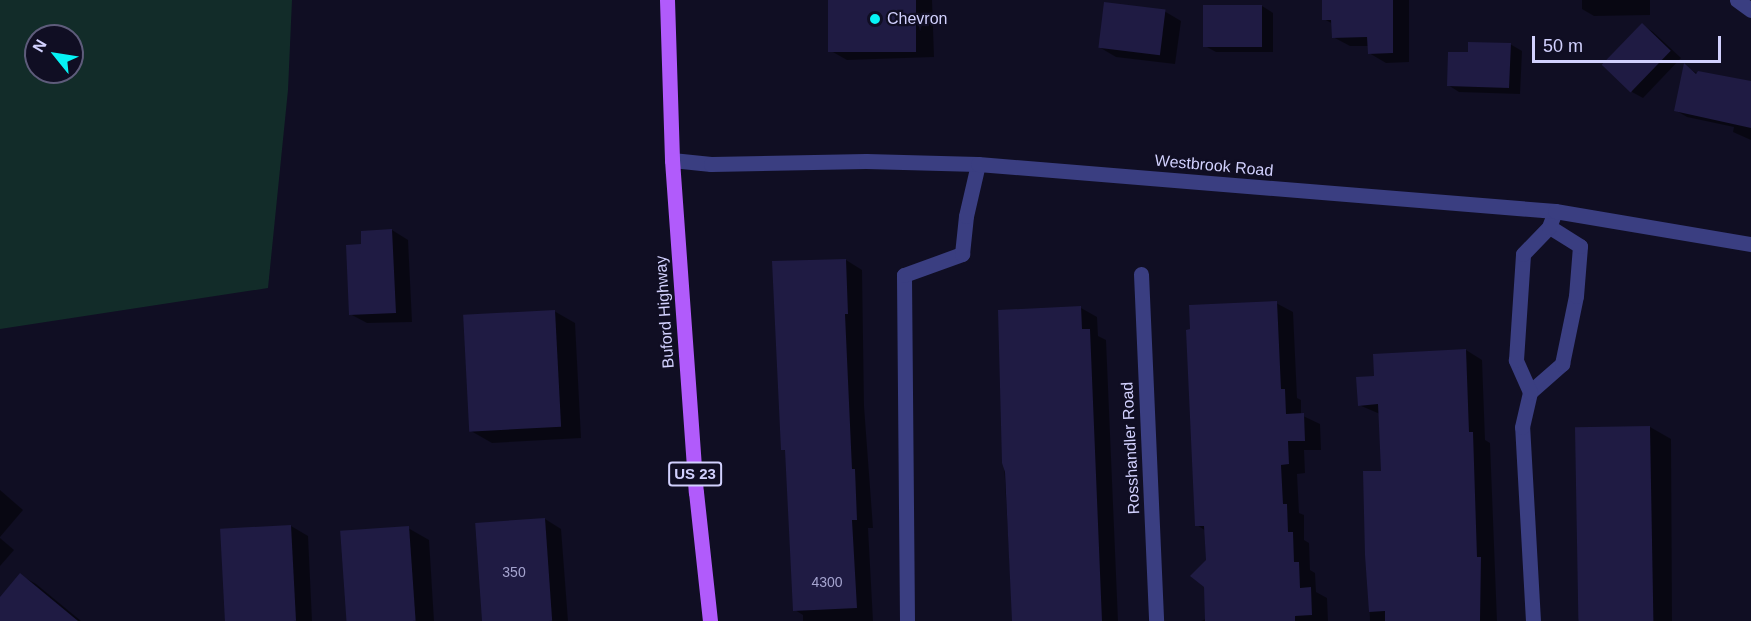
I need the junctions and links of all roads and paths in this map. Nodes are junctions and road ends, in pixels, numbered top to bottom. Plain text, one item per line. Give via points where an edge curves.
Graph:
1 (668, 0) edge
2 (1737, 0) edge
3 (1751, 10) edge
4 (672, 160) junction
5 (978, 164) junction
6 (1555, 210) junction
7 (1549, 227) junction
8 (1751, 244) edge
9 (1141, 274) dead end
10 (1530, 392) junction
11 (710, 621) edge
12 (907, 621) edge
13 (1156, 621) edge
14 (1533, 621) edge

1 - 4 main road, Buford Highway / US 23
2 - 3 street
4 - 5 street, Westbrook Road via 711,164
4 - 11 main road, Buford Highway / US 23 via 696,492
5 - 6 street, Westbrook Road
5 - 12 street via 962,254 904,275
6 - 7 street
6 - 8 street, Westbrook Road
7 - 10 street via 1523,255 1516,360
7 - 10 street via 1580,246 1576,297 1562,364
9 - 13 street, Rosshandler Road
10 - 14 street via 1522,427

